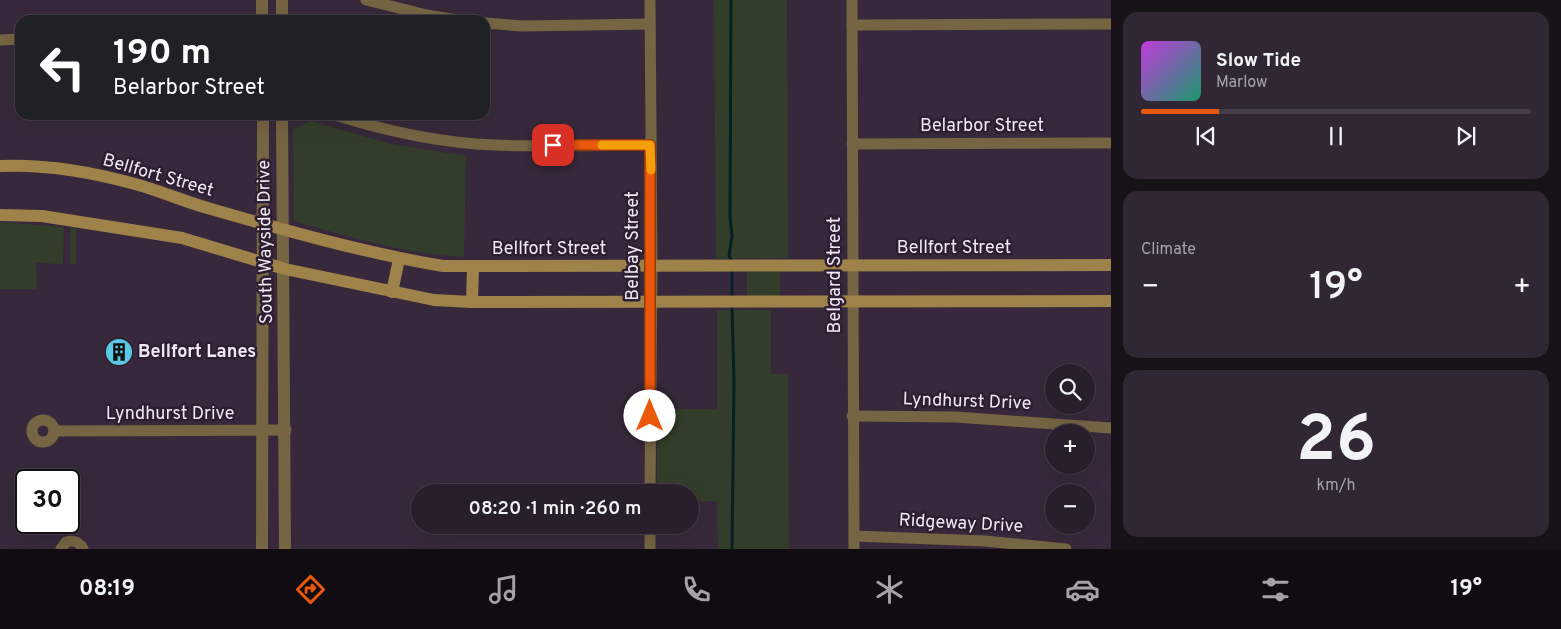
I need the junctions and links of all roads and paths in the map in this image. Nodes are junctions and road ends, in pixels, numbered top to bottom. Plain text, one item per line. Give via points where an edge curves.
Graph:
1 (262, 0) edge
2 (282, 0) edge
3 (366, 0) edge
4 (650, 0) edge
5 (852, 0) edge
6 (262, 15) edge
7 (282, 15) edge
8 (423, 15) edge
9 (490, 23) edge
10 (650, 24) junction
11 (1111, 24) edge
12 (852, 25) junction
13 (15, 39) edge
14 (0, 40) edge
15 (263, 120) edge
16 (282, 120) edge
17 (351, 120) edge
18 (1111, 143) edge
19 (852, 144) junction
20 (650, 145) junction
21 (0, 166) edge
22 (0, 214) edge
23 (263, 224) junction
24 (284, 229) junction
25 (399, 259) junction
26 (263, 262) junction
27 (1111, 265) edge
28 (853, 266) junction
29 (473, 267) junction
30 (652, 267) junction
31 (284, 269) junction
32 (392, 292) junction
33 (1111, 301) edge
34 (472, 302) junction
35 (651, 302) junction
36 (853, 302) junction
37 (852, 416) junction
38 (1111, 428) edge
39 (286, 430) junction
40 (54, 431) dead end
41 (262, 431) junction
42 (650, 484) edge
43 (650, 534) edge
44 (854, 536) junction
45 (61, 549) edge
46 (83, 549) edge
47 (262, 549) edge
48 (286, 549) edge
49 (650, 549) edge
50 (854, 549) edge
51 (1066, 549) edge

1 - 6 street
2 - 7 street
3 - 8 street
4 - 10 street, Belbay Street
5 - 12 street, Belgard Street
9 - 10 street
10 - 20 street, Belbay Street
11 - 12 street
12 - 19 street, Belgard Street
13 - 14 street
15 - 23 street, South Wayside Drive
16 - 24 street, South Wayside Drive
17 - 20 street via 389,131 458,142
18 - 19 street, Belarbor Street
19 - 28 street, Belgard Street
20 - 30 street, Belbay Street
21 - 23 main road, Bellfort Street via 56,168 137,184
22 - 26 main road via 42,216 182,238
23 - 24 main road, Bellfort Street
23 - 26 street, South Wayside Drive
24 - 25 main road, Bellfort Street
24 - 31 street, South Wayside Drive
25 - 29 main road, Bellfort Street
25 - 32 main road
26 - 31 main road
26 - 41 street, South Wayside Drive
27 - 28 main road, Bellfort Street
28 - 30 main road, Bellfort Street
28 - 36 street, Belgard Street
29 - 30 main road, Bellfort Street
29 - 34 main road
30 - 35 street, Belbay Street
31 - 32 main road
31 - 39 street, South Wayside Drive
32 - 34 main road via 434,300
33 - 36 main road
34 - 35 main road
35 - 36 main road
35 - 42 street, Belbay Street
36 - 37 street, Belgard Street
37 - 38 street, Lyndhurst Drive via 956,417
37 - 44 street, Belgard Street
39 - 41 street, Lyndhurst Drive
39 - 48 street, South Wayside Drive
40 - 41 street, Lyndhurst Drive
41 - 47 street, South Wayside Drive
43 - 49 street
44 - 50 street, Belgard Street
44 - 51 street, Ridgeway Drive via 985,541
45 - 46 street via 66,542 74,541

